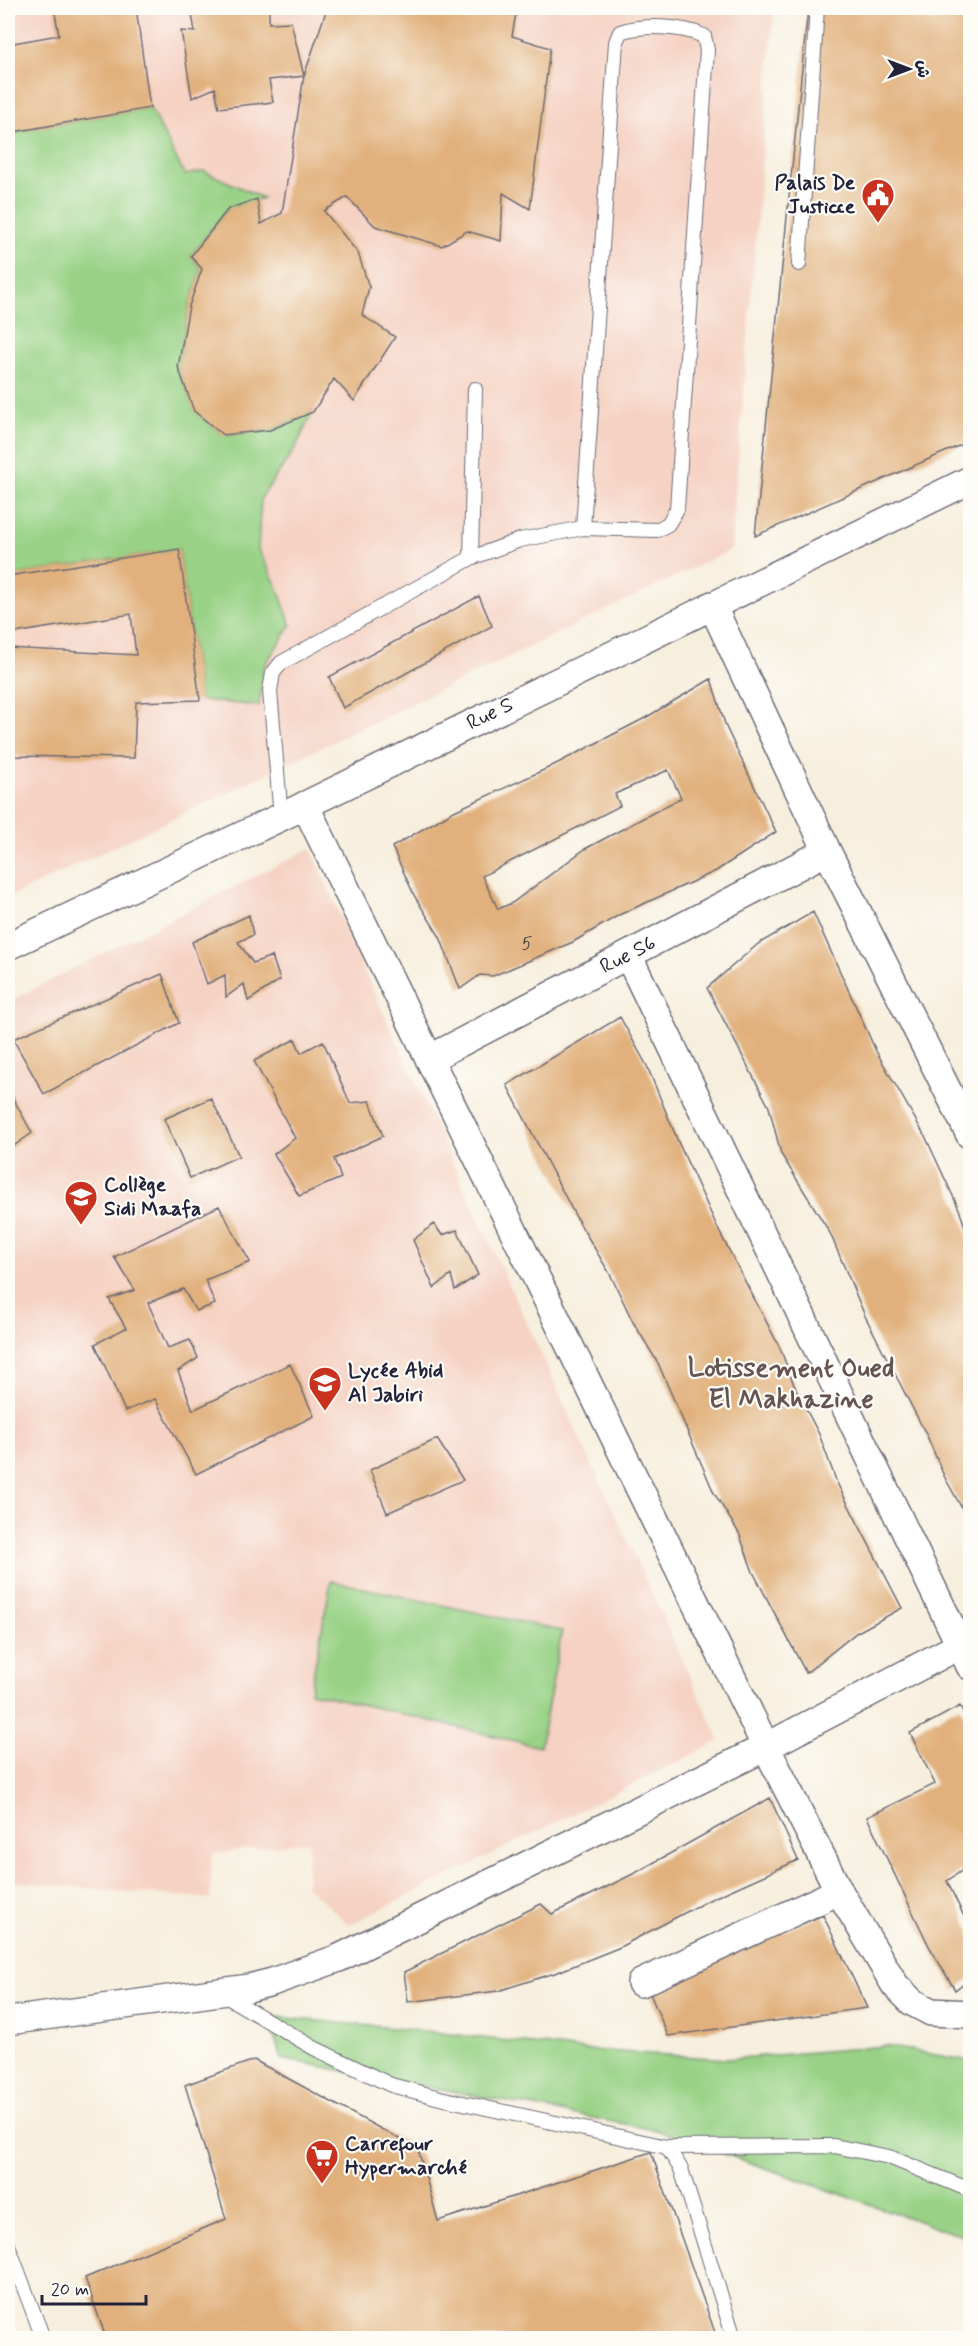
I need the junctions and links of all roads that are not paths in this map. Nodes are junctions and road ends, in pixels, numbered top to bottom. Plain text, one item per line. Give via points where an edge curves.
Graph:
1 (817, 8) edge
2 (799, 264) dead end
3 (475, 389) dead end
4 (970, 480) edge
5 (583, 528) junction
6 (471, 558) junction
7 (712, 604) junction
8 (306, 805) junction
9 (281, 817) junction
10 (827, 851) junction
11 (8, 946) edge
12 (628, 955) junction
13 (429, 1059) junction
14 (970, 1135) edge
15 (967, 1651) edge
16 (766, 1747) junction
17 (840, 1891) junction
18 (641, 1983) dead end
19 (219, 1992) junction
20 (970, 2014) edge
21 (8, 2021) edge
22 (667, 2147) junction
23 (970, 2190) edge
24 (8, 2245) edge
25 (44, 2338) edge
26 (734, 2338) edge

1 - 2 lane
3 - 6 lane
4 - 7 street, Rue S
5 - 5 lane via 616,42 620,32 633,28 692,31 704,36 707,50 677,509 668,524 657,530
5 - 6 lane via 520,540
6 - 9 lane via 277,668 270,691
7 - 8 street, Rue S
7 - 10 street
8 - 9 street, Rue S
8 - 13 street
9 - 11 street, Rue S
10 - 12 street, Rue S6
10 - 14 street
12 - 13 street, Rue S6
12 - 15 street
13 - 16 street
15 - 16 street
16 - 17 street
16 - 19 street via 339,1958 272,1982
17 - 18 street
17 - 20 street via 895,1985 912,2002 931,2012
19 - 21 street
19 - 22 lane via 314,2048 391,2085
22 - 23 lane via 834,2146 889,2157
22 - 26 lane via 681,2169
24 - 25 lane

